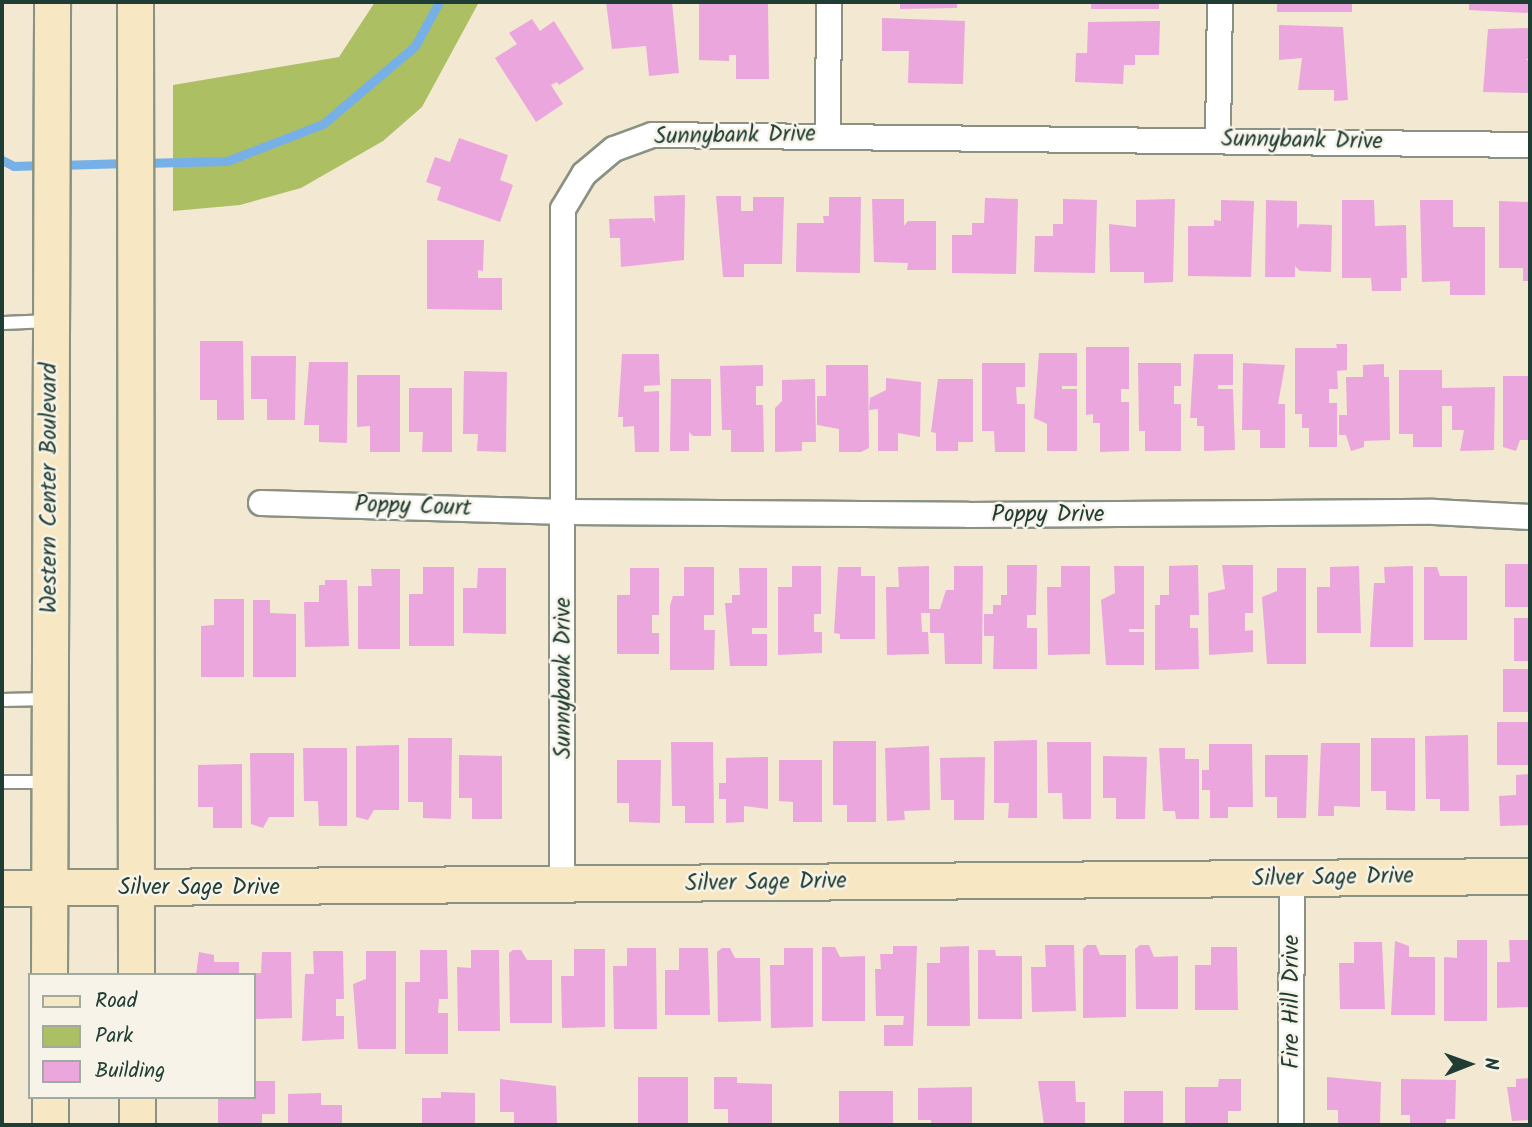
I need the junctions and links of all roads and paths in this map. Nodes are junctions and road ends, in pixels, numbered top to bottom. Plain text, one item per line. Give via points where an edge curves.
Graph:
1 (52, 2) edge
2 (135, 2) edge
3 (829, 2) edge
4 (1220, 2) edge
5 (828, 134) junction
6 (1218, 140) junction
7 (1530, 145) edge
8 (51, 321) junction
9 (2, 323) edge
10 (261, 503) dead end
11 (565, 512) junction
12 (1530, 517) edge
13 (49, 699) junction
14 (2, 700) edge
15 (2, 782) edge
16 (48, 782) junction
17 (1530, 876) edge
18 (1292, 878) junction
19 (562, 885) junction
20 (2, 888) edge
21 (48, 888) junction
22 (135, 889) junction
23 (49, 973) edge
24 (136, 973) edge
25 (50, 1099) edge
26 (137, 1099) edge
27 (50, 1125) edge
28 (137, 1125) edge
29 (1291, 1125) edge

1 - 8 main road, Western Center Boulevard
2 - 22 main road
3 - 5 street
4 - 6 street
5 - 6 street, Sunnybank Drive
5 - 11 street, Sunnybank Drive via 652,135 614,149 584,174 563,209
6 - 7 street, Sunnybank Drive
8 - 9 lane
8 - 13 main road, Western Center Boulevard
10 - 11 street, Poppy Court
11 - 12 street, Poppy Drive via 1434,512
11 - 19 street, Sunnybank Drive
13 - 14 lane
13 - 16 main road, Western Center Boulevard
15 - 16 lane
16 - 21 main road, Western Center Boulevard
17 - 18 main road, Silver Sage Drive
18 - 19 main road, Silver Sage Drive
18 - 29 street, Fire Hill Drive
19 - 22 main road, Silver Sage Drive
20 - 21 main road, Silver Sage Drive
21 - 22 main road, Silver Sage Drive
21 - 23 main road, Western Center Boulevard
22 - 24 main road
25 - 27 main road
26 - 28 main road

